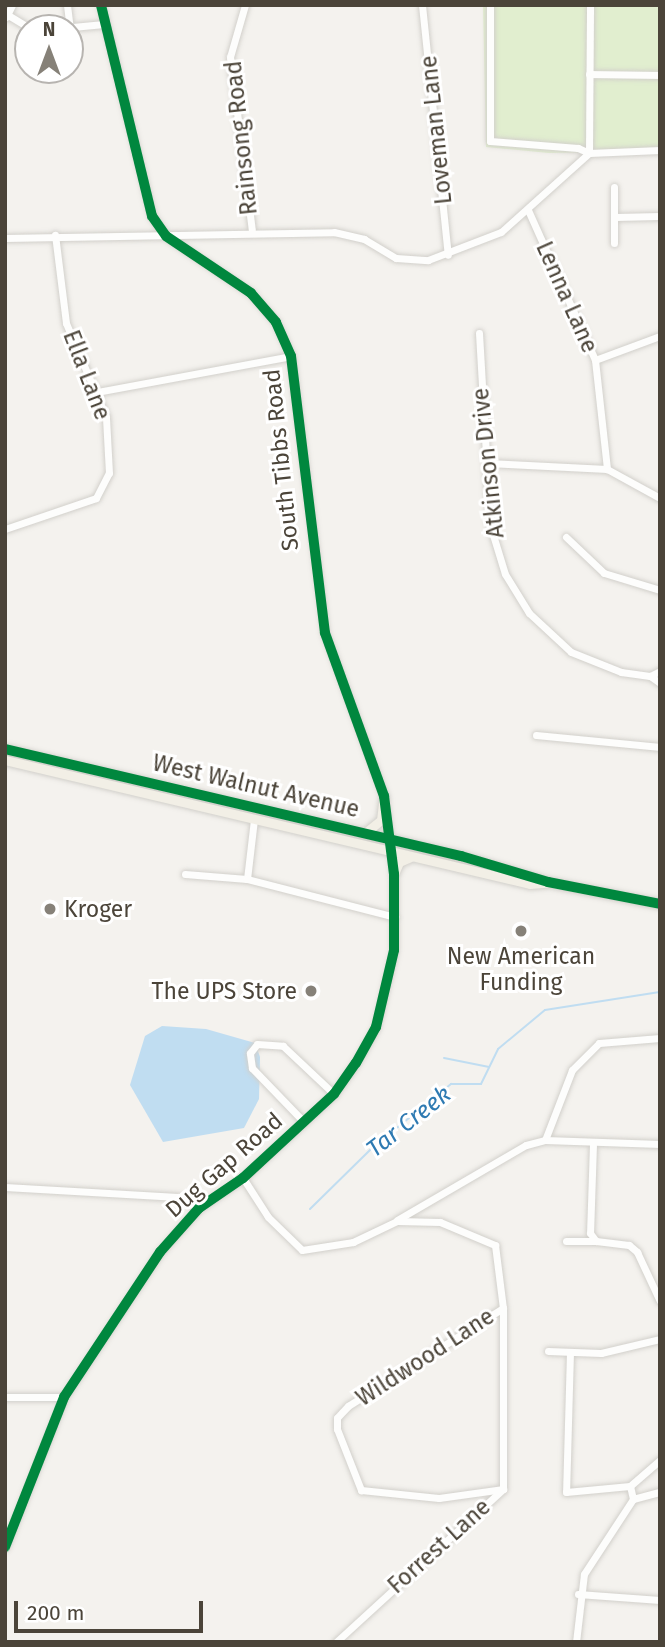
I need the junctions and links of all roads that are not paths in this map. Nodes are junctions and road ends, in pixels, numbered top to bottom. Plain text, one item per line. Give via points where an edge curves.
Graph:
1 (12, 5) edge
2 (101, 5) edge
3 (245, 5) edge
4 (422, 5) edge
5 (490, 5) edge
6 (590, 5) edge
7 (7, 16) edge
8 (104, 24) junction
9 (84, 26) edge
10 (589, 74) junction
11 (660, 75) edge
12 (660, 150) edge
13 (589, 153) junction
14 (614, 187) dead end
15 (528, 210) junction
16 (660, 216) edge
17 (615, 217) junction
18 (252, 230) junction
19 (55, 235) junction
20 (166, 236) junction
21 (5, 238) edge
22 (614, 243) dead end
23 (448, 255) junction
24 (479, 332) dead end
25 (660, 336) edge
26 (291, 356) junction
27 (595, 360) junction
28 (97, 392) junction
29 (488, 463) junction
30 (607, 469) junction
31 (660, 498) edge
32 (5, 529) edge
33 (566, 537) dead end
34 (660, 590) edge
35 (660, 671) edge
36 (650, 676) junction
37 (660, 683) edge
38 (536, 734) dead end
39 (660, 747) edge
40 (5, 750) edge
41 (5, 760) edge
42 (384, 796) junction
43 (254, 819) junction
44 (365, 833) junction
45 (390, 839) junction
46 (391, 851) junction
47 (413, 856) junction
48 (185, 874) dead end
49 (394, 874) junction
50 (247, 879) junction
51 (548, 882) junction
52 (660, 904) edge
53 (395, 917) junction
54 (660, 1038) edge
55 (334, 1094) junction
56 (304, 1122) junction
57 (545, 1140) junction
58 (593, 1144) junction
59 (660, 1144) edge
60 (243, 1178) junction
61 (5, 1187) edge
62 (199, 1208) junction
63 (397, 1221) junction
64 (566, 1241) dead end
65 (596, 1241) junction
66 (660, 1301) edge
67 (503, 1308) junction
68 (660, 1339) edge
69 (548, 1351) dead end
70 (570, 1352) junction
71 (64, 1396) junction
72 (5, 1397) edge
73 (660, 1460) edge
74 (630, 1486) junction
75 (503, 1489) junction
76 (660, 1492) edge
77 (633, 1499) junction
78 (5, 1547) edge
79 (578, 1594) junction
80 (660, 1600) edge
81 (336, 1642) edge
82 (576, 1642) edge

1 - 7 street
2 - 8 street
3 - 18 street, Rainsong Road via 230,57
4 - 23 street, Loveman Lane
5 - 13 street via 490,141 578,148
6 - 10 street
8 - 9 street
8 - 20 street via 139,178
10 - 11 street
10 - 13 street
12 - 13 street
13 - 15 street
14 - 17 street
15 - 23 street via 501,233
15 - 27 street, Lenna Lane
16 - 17 street
17 - 22 street
18 - 20 street
18 - 23 street via 334,232 409,260
19 - 20 street
19 - 21 street
19 - 28 street, Ella Lane via 66,323
20 - 26 street, South Tibbs Road via 251,293 276,322
24 - 29 street, Atkinson Drive
25 - 27 street
26 - 28 street
26 - 42 street, South Tibbs Road via 325,633
27 - 30 street, Lenna Lane
28 - 32 street, Ella Lane via 110,449 105,487 78,508 37,514
29 - 30 street
29 - 36 street, Atkinson Drive via 490,525 505,574 529,613 571,652 621,673
30 - 31 street
33 - 34 street via 604,573
35 - 36 street
36 - 37 street, Atkinson Drive
38 - 39 street
40 - 44 main road, West Walnut Avenue
41 - 43 main road, West Walnut Avenue
42 - 44 main road via 381,820
42 - 45 street, South Tibbs Road
43 - 46 main road, West Walnut Avenue
43 - 50 street
44 - 45 main road, West Walnut Avenue
45 - 46 street, Dug Gap Road
45 - 51 main road, West Walnut Avenue via 532,873
46 - 47 main road, West Walnut Avenue
46 - 49 street, Dug Gap Road
47 - 49 main road via 399,862
47 - 51 main road, West Walnut Avenue via 530,884
48 - 50 street
49 - 53 street, Dug Gap Road
50 - 53 street
51 - 52 main road, West Walnut Avenue
53 - 55 street, Dug Gap Road via 390,980 376,1027
54 - 57 street via 599,1043 572,1070
55 - 56 street, Dug Gap Road
55 - 56 street via 283,1046 257,1044 250,1053 252,1068
56 - 60 street, Dug Gap Road
57 - 58 street
57 - 63 street via 526,1145
58 - 59 street
58 - 65 street via 590,1233
60 - 62 street, Dug Gap Road
60 - 63 street, Wildwood Lane via 268,1217 302,1250 353,1242
61 - 62 street via 178,1197
62 - 71 street, Dug Gap Road via 160,1252
63 - 67 street, Wildwood Lane via 440,1222 495,1245
64 - 65 street
65 - 66 street via 629,1245 637,1252
67 - 75 street, Forrest Lane
67 - 75 street, Wildwood Lane via 348,1406 337,1418 337,1429 361,1490 439,1499
68 - 70 street via 601,1353
69 - 70 street
70 - 74 street via 566,1492
71 - 72 street
71 - 78 street, Dug Gap Road
73 - 74 street
74 - 77 street
75 - 81 street, Forrest Lane
76 - 77 street
77 - 79 street via 584,1574
79 - 80 street
79 - 82 street

